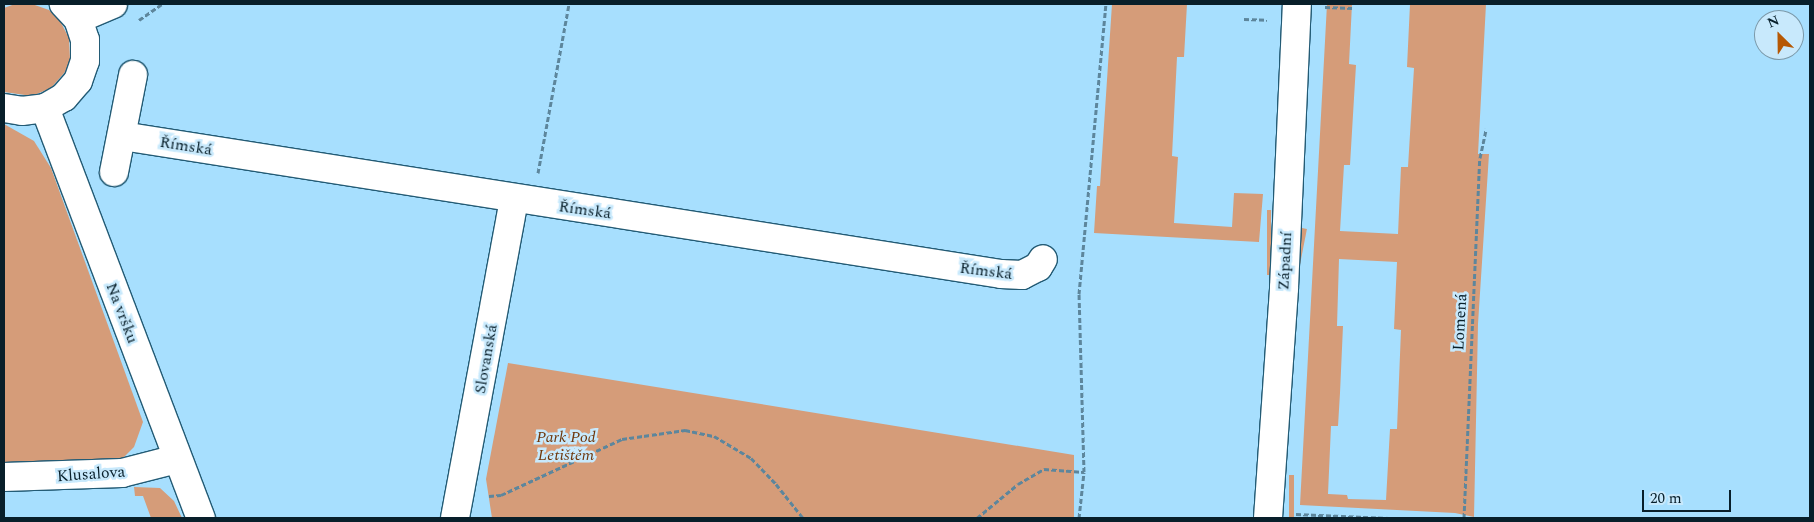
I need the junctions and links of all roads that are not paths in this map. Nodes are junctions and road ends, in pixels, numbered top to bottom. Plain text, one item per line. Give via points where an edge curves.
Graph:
1 (113, 4) edge
2 (1297, 4) edge
3 (71, 11) edge
4 (133, 75) dead end
5 (4, 108) edge
6 (45, 108) junction
7 (122, 136) junction
8 (114, 172) dead end
9 (524, 200) junction
10 (1043, 259) dead end
11 (177, 459) junction
12 (4, 477) edge
13 (201, 518) edge
14 (455, 518) edge
15 (1268, 518) edge

1 - 3 street
2 - 15 street, Západní via 1284,288
3 - 6 street via 85,45 82,71 67,93
4 - 7 street
5 - 6 street via 22,111
6 - 11 street, Na vršku
7 - 8 street
7 - 9 street, Římská
9 - 10 street, Římská via 1012,276 1032,272
9 - 14 street, Slovanská
11 - 12 street, Klusalova via 122,473
11 - 13 street, Na vršku

